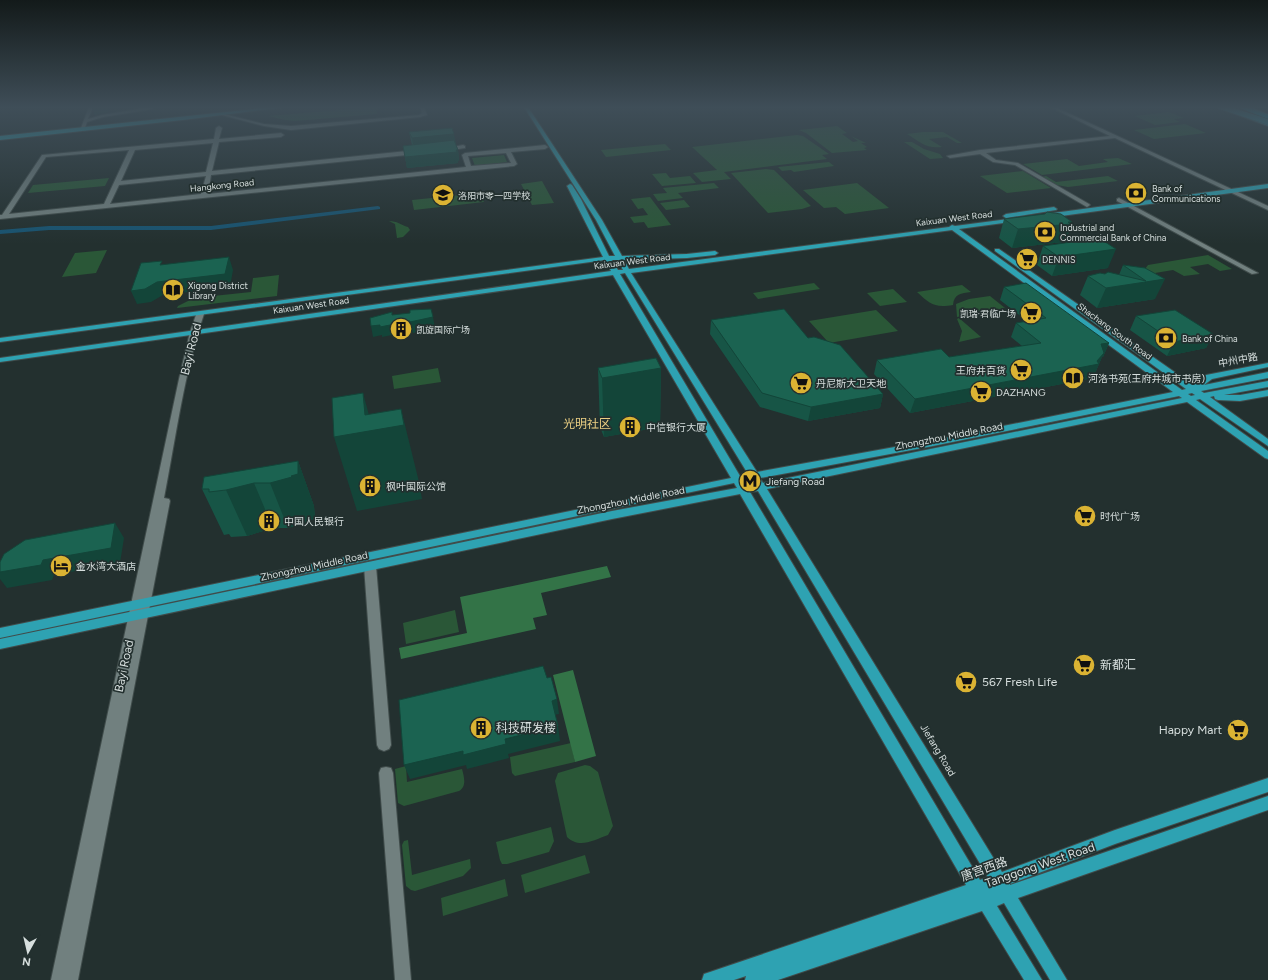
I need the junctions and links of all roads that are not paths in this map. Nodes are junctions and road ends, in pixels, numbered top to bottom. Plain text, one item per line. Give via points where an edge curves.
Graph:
1 (80, 153) edge
2 (131, 153) edge
3 (213, 153) edge
4 (407, 153) edge
5 (489, 153) edge
6 (509, 153) edge
7 (549, 153) edge
8 (556, 153) edge
9 (974, 153) edge
10 (981, 153) edge
11 (1007, 153) edge
12 (1153, 153) edge
13 (950, 156) dead end
14 (1016, 159) junction
15 (470, 168) junction
16 (209, 173) junction
17 (1268, 181) edge
18 (117, 183) junction
19 (1268, 186) edge
20 (1228, 188) junction
21 (204, 196) junction
22 (1119, 200) junction
23 (1086, 205) junction
24 (1126, 205) junction
25 (106, 206) junction
26 (1268, 207) edge
27 (2, 217) edge
28 (956, 225) junction
29 (619, 257) junction
30 (607, 258) junction
31 (627, 271) junction
32 (616, 272) junction
33 (1254, 273) dead end
34 (200, 314) junction
35 (196, 332) junction
36 (0, 340) edge
37 (0, 360) edge
38 (1268, 365) edge
39 (1268, 375) edge
40 (1268, 384) edge
41 (1180, 392) junction
42 (1268, 393) edge
43 (1192, 394) junction
44 (1202, 396) junction
45 (1268, 443) edge
46 (1268, 456) edge
47 (757, 482) junction
48 (741, 485) junction
49 (370, 566) junction
50 (140, 610) junction
51 (0, 633) edge
52 (0, 644) edge
53 (384, 745) dead end
54 (386, 773) dead end
55 (1268, 785) edge
56 (1268, 803) edge
57 (999, 880) junction
58 (1008, 894) junction
59 (981, 895) junction
60 (59, 980) edge
61 (70, 980) edge
62 (403, 980) edge
63 (710, 980) edge
64 (753, 980) edge
65 (1034, 980) edge
66 (1059, 980) edge

1 - 27 street via 44,156
2 - 18 street
3 - 16 street
4 - 16 street
5 - 15 street via 465,155
6 - 15 street, Hangkong Road via 514,164
7 - 30 main road via 578,199
8 - 29 main road, Jiefang Road
9 - 13 street
10 - 14 street via 995,161
11 - 14 street
12 - 20 street
14 - 23 street
15 - 21 street, Hangkong Road
16 - 18 street
16 - 21 street
17 - 20 main road, Kaixuan West Road
18 - 25 street
19 - 20 main road, Kaixuan West Road
20 - 22 main road, Kaixuan West Road
20 - 24 main road, Kaixuan West Road
20 - 26 street
21 - 25 street, Hangkong Road
22 - 23 main road, Kaixuan West Road
22 - 24 street
23 - 28 main road, Kaixuan West Road
24 - 28 main road, Kaixuan West Road
24 - 33 street
25 - 27 street, Hangkong Road
28 - 29 main road, Kaixuan West Road via 710,254
28 - 31 main road, Kaixuan West Road
28 - 41 main road, Shachang South Road
28 - 43 main road, Shachang South Road
29 - 30 main road, Kaixuan West Road
29 - 31 main road, Jiefang Road
30 - 32 main road
30 - 34 main road, Kaixuan West Road
31 - 32 main road, Kaixuan West Road
31 - 47 main road, Jiefang Road
32 - 35 main road, Kaixuan West Road
32 - 48 main road
34 - 35 street, Bayi Road
34 - 36 main road, Kaixuan West Road
35 - 37 main road, Kaixuan West Road
35 - 50 street, Bayi Road
38 - 43 main road, 中州中路 via 1209,377
39 - 43 main road, Zhongzhou Middle Road
40 - 44 main road, Zhongzhou Middle Road
41 - 43 main road, Shachang South Road
41 - 47 main road, Zhongzhou Middle Road via 914,446
42 - 44 main road via 1240,398
43 - 44 main road, Zhongzhou Middle Road
43 - 46 main road, Shachang South Road
43 - 47 main road, Zhongzhou Middle Road
44 - 45 main road
47 - 48 main road, Zhongzhou Middle Road
47 - 57 main road, Jiefang Road
48 - 49 main road, Zhongzhou Middle Road via 604,517
48 - 50 main road, Zhongzhou Middle Road
48 - 59 main road
49 - 50 main road, Zhongzhou Middle Road
49 - 53 street
50 - 51 main road, Zhongzhou Middle Road
50 - 52 main road, Zhongzhou Middle Road
50 - 60 street, Bayi Road
50 - 61 street, Bayi Road
54 - 62 street
55 - 57 main road, 唐宫西路
56 - 58 main road, Tanggong West Road
57 - 58 main road, Jiefang Road
57 - 59 main road, 唐宫西路
58 - 59 main road, Tanggong West Road
58 - 66 main road, Jiefang Road
59 - 63 main road, 唐宫西路
59 - 64 main road, Tanggong West Road
59 - 65 main road

